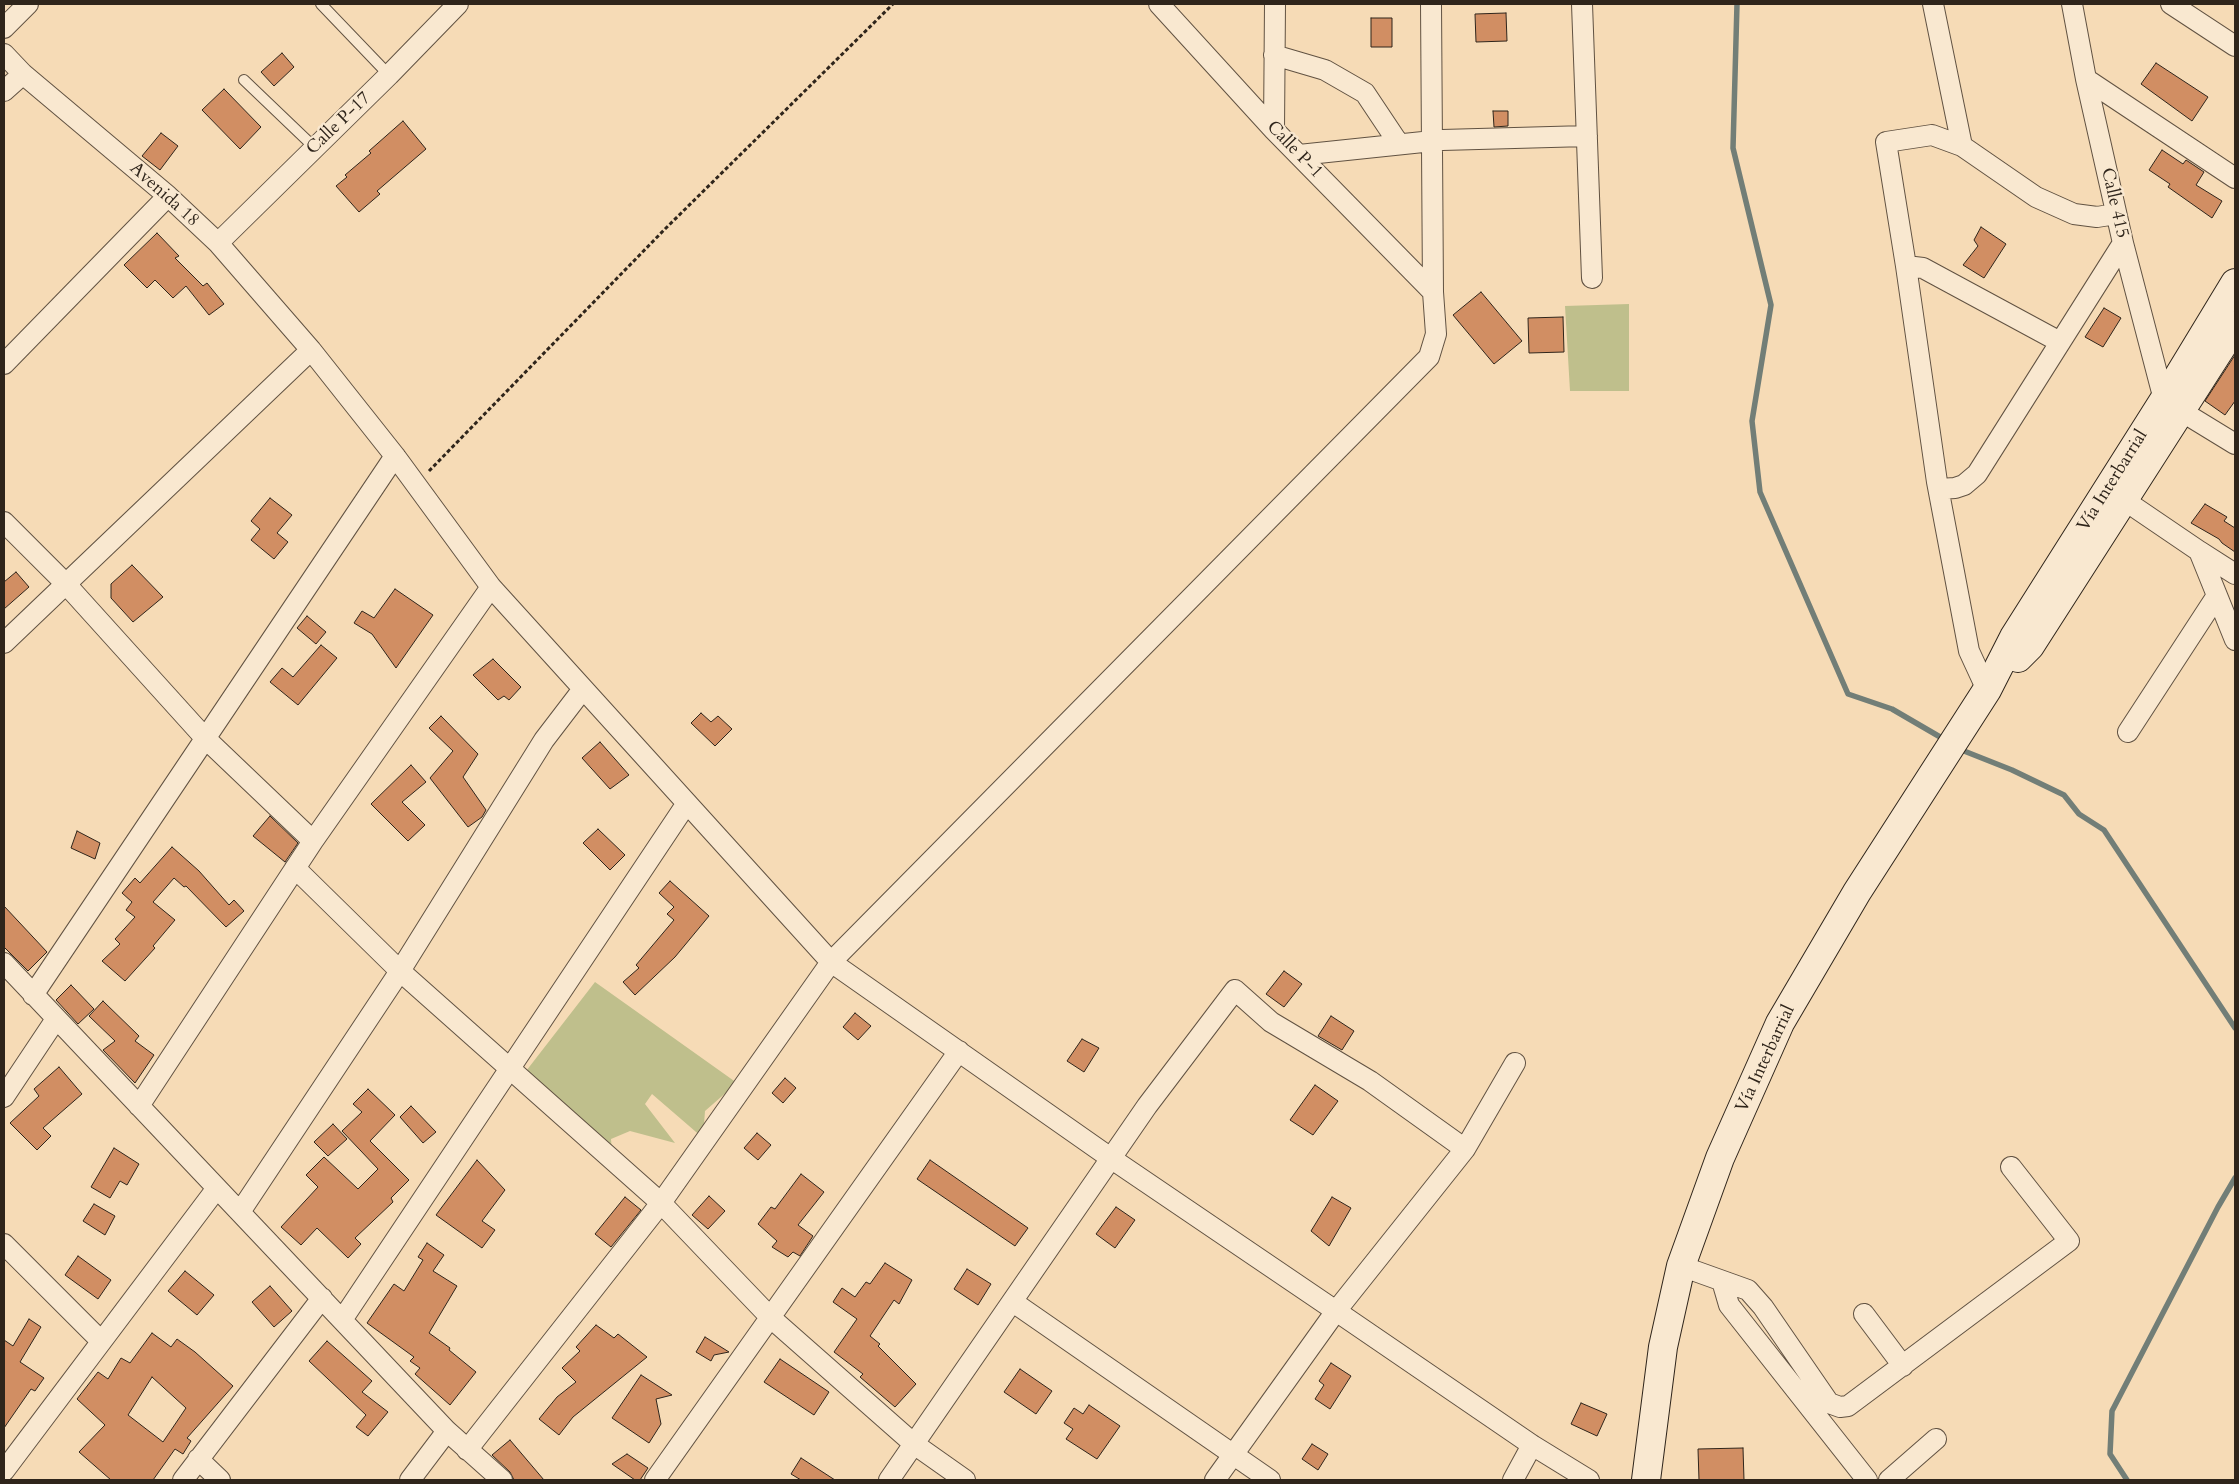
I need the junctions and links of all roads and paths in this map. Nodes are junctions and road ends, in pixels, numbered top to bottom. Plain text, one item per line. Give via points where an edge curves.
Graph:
1 (28, 4) edge
2 (320, 4) edge
3 (458, 4) edge
4 (893, 4) edge
5 (1159, 4) edge
6 (1275, 4) edge
7 (1431, 4) edge
8 (1582, 4) edge
9 (1933, 4) edge
10 (2072, 4) edge
11 (2171, 4) edge
12 (4, 28) edge
13 (2235, 46) edge
14 (4, 54) edge
15 (1274, 55) junction
16 (23, 74) junction
17 (389, 75) junction
18 (2086, 79) junction
19 (244, 80) dead end
20 (4, 91) edge
21 (1274, 130) junction
22 (1587, 136) junction
23 (1432, 141) junction
24 (1399, 144) junction
25 (1962, 146) junction
26 (314, 147) junction
27 (1299, 155) junction
28 (2235, 178) edge
29 (168, 196) junction
30 (2116, 214) junction
31 (2123, 242) junction
32 (218, 243) junction
33 (1906, 266) junction
34 (1592, 278) dead end
35 (2235, 283) edge
36 (1433, 292) junction
37 (2235, 326) edge
38 (2060, 342) junction
39 (311, 350) junction
40 (4, 364) edge
41 (2173, 406) junction
42 (2235, 444) edge
43 (395, 456) junction
44 (417, 484) junction
45 (1939, 490) junction
46 (2124, 500) junction
47 (4, 522) edge
48 (2199, 551) junction
49 (2235, 574) edge
50 (65, 583) junction
51 (491, 587) junction
52 (2216, 597) junction
53 (2235, 640) edge
54 (4, 643) edge
55 (583, 689) junction
56 (1987, 691) junction
57 (2128, 732) dead end
58 (206, 738) junction
59 (686, 803) junction
60 (313, 841) junction
61 (295, 868) junction
62 (831, 962) junction
63 (4, 963) edge
64 (400, 971) junction
65 (33, 994) junction
66 (56, 1019) junction
67 (959, 1051) junction
68 (1515, 1063) dead end
69 (508, 1068) junction
70 (4, 1097) edge
71 (139, 1106) junction
72 (1465, 1149) junction
73 (1112, 1159) junction
74 (2011, 1167) dead end
75 (217, 1188) junction
76 (661, 1203) junction
77 (240, 1212) junction
78 (4, 1244) edge
79 (1681, 1266) junction
80 (1722, 1281) junction
81 (322, 1298) junction
82 (1013, 1302) junction
83 (1336, 1312) junction
84 (1864, 1314) dead end
85 (771, 1318) junction
86 (342, 1320) junction
87 (101, 1341) junction
88 (1903, 1366) junction
89 (448, 1431) junction
90 (1936, 1439) dead end
91 (914, 1444) junction
92 (1532, 1445) junction
93 (467, 1450) junction
94 (1233, 1455) junction
95 (198, 1459) junction
96 (4, 1471) edge
97 (183, 1480) edge
98 (220, 1480) edge
99 (410, 1480) edge
100 (502, 1480) edge
101 (655, 1480) edge
102 (889, 1480) edge
103 (965, 1480) edge
104 (1215, 1480) edge
105 (1270, 1480) edge
106 (1513, 1480) edge
107 (1589, 1480) edge
108 (1646, 1480) edge
109 (1867, 1480) edge
110 (1889, 1480) edge

1 - 12 street
2 - 17 lane
3 - 17 street, Calle P-17
4 - 44 path via 665,230
5 - 21 street, Calle P-1
6 - 15 street
7 - 23 street
8 - 22 street
9 - 25 street
10 - 18 street, Calle 415
11 - 13 street
14 - 16 street, Avenida 18
15 - 21 street
15 - 24 street via 1325,70 1365,94
16 - 20 street
16 - 29 street, Avenida 18
17 - 26 street, Calle P-17
18 - 28 street
18 - 30 street, Calle 415
19 - 26 lane
21 - 27 street, Calle P-1
22 - 23 street
22 - 34 street
23 - 24 street
23 - 36 street
24 - 27 street
25 - 30 street via 2036,197 2074,214 2097,217
25 - 33 street via 1932,135 1886,142
26 - 32 street, Calle P-17
27 - 36 street, Calle P-1
29 - 32 street, Avenida 18
29 - 40 street
30 - 31 street, Calle 415
31 - 38 street
31 - 41 street, Calle 415
32 - 39 street, Avenida 18
33 - 38 street via 1922,268
33 - 45 street
35 - 41 main road, Vía Interbarrial
36 - 62 street via 1436,334 1429,357
37 - 41 main road, Vía Interbarrial
38 - 45 street via 1977,474 1964,485
39 - 43 street, Avenida 18
39 - 50 street
41 - 42 street
41 - 46 main road, Vía Interbarrial
41 - 56 main road, Vía Interbarrial via 2014,637
43 - 44 street, Avenida 18
43 - 58 street
44 - 51 street, Avenida 18
45 - 56 street via 1969,651
46 - 48 street
46 - 56 main road, Vía Interbarrial via 2030,646
47 - 50 street
48 - 49 street
48 - 52 street
50 - 54 street
50 - 58 street
51 - 55 street, Avenida 18
51 - 60 street
52 - 53 street
52 - 57 street
55 - 59 street, Avenida 18
55 - 64 street via 544,740
56 - 79 main road, Vía Interbarrial via 1858,892 1780,1023 1720,1158
58 - 60 street
58 - 65 street
59 - 62 street, Avenida 18
59 - 69 street
60 - 61 street
61 - 64 street
61 - 71 street
62 - 67 street, Avenida 18
62 - 76 street
63 - 65 street
64 - 69 street
64 - 77 street
65 - 66 street
66 - 70 street
66 - 71 street
67 - 73 street, Avenida 18
67 - 85 street
68 - 72 street
69 - 76 street
69 - 86 street
71 - 75 street
72 - 73 street via 1370,1081 1271,1022 1235,990 1147,1106
72 - 83 street
73 - 82 street
73 - 83 street, Avenida 18
74 - 88 street via 2068,1241
75 - 77 street
75 - 87 street
76 - 85 street
76 - 93 street
77 - 81 street
78 - 87 street
79 - 80 street
79 - 108 main road, Vía Interbarrial via 1663,1347
80 - 88 street via 1748,1290 1829,1403 1848,1406
80 - 109 street via 1729,1305
81 - 86 street
81 - 95 street
82 - 91 street
82 - 94 street
83 - 92 street, Avenida 18
83 - 94 street
84 - 88 street
85 - 91 street
85 - 101 street
86 - 89 street
87 - 96 street
89 - 93 street
89 - 99 street
90 - 110 street
91 - 102 street
91 - 103 street
92 - 106 street
92 - 107 street, Avenida 18
93 - 100 street
94 - 104 street
94 - 105 street
95 - 97 street
95 - 98 street

